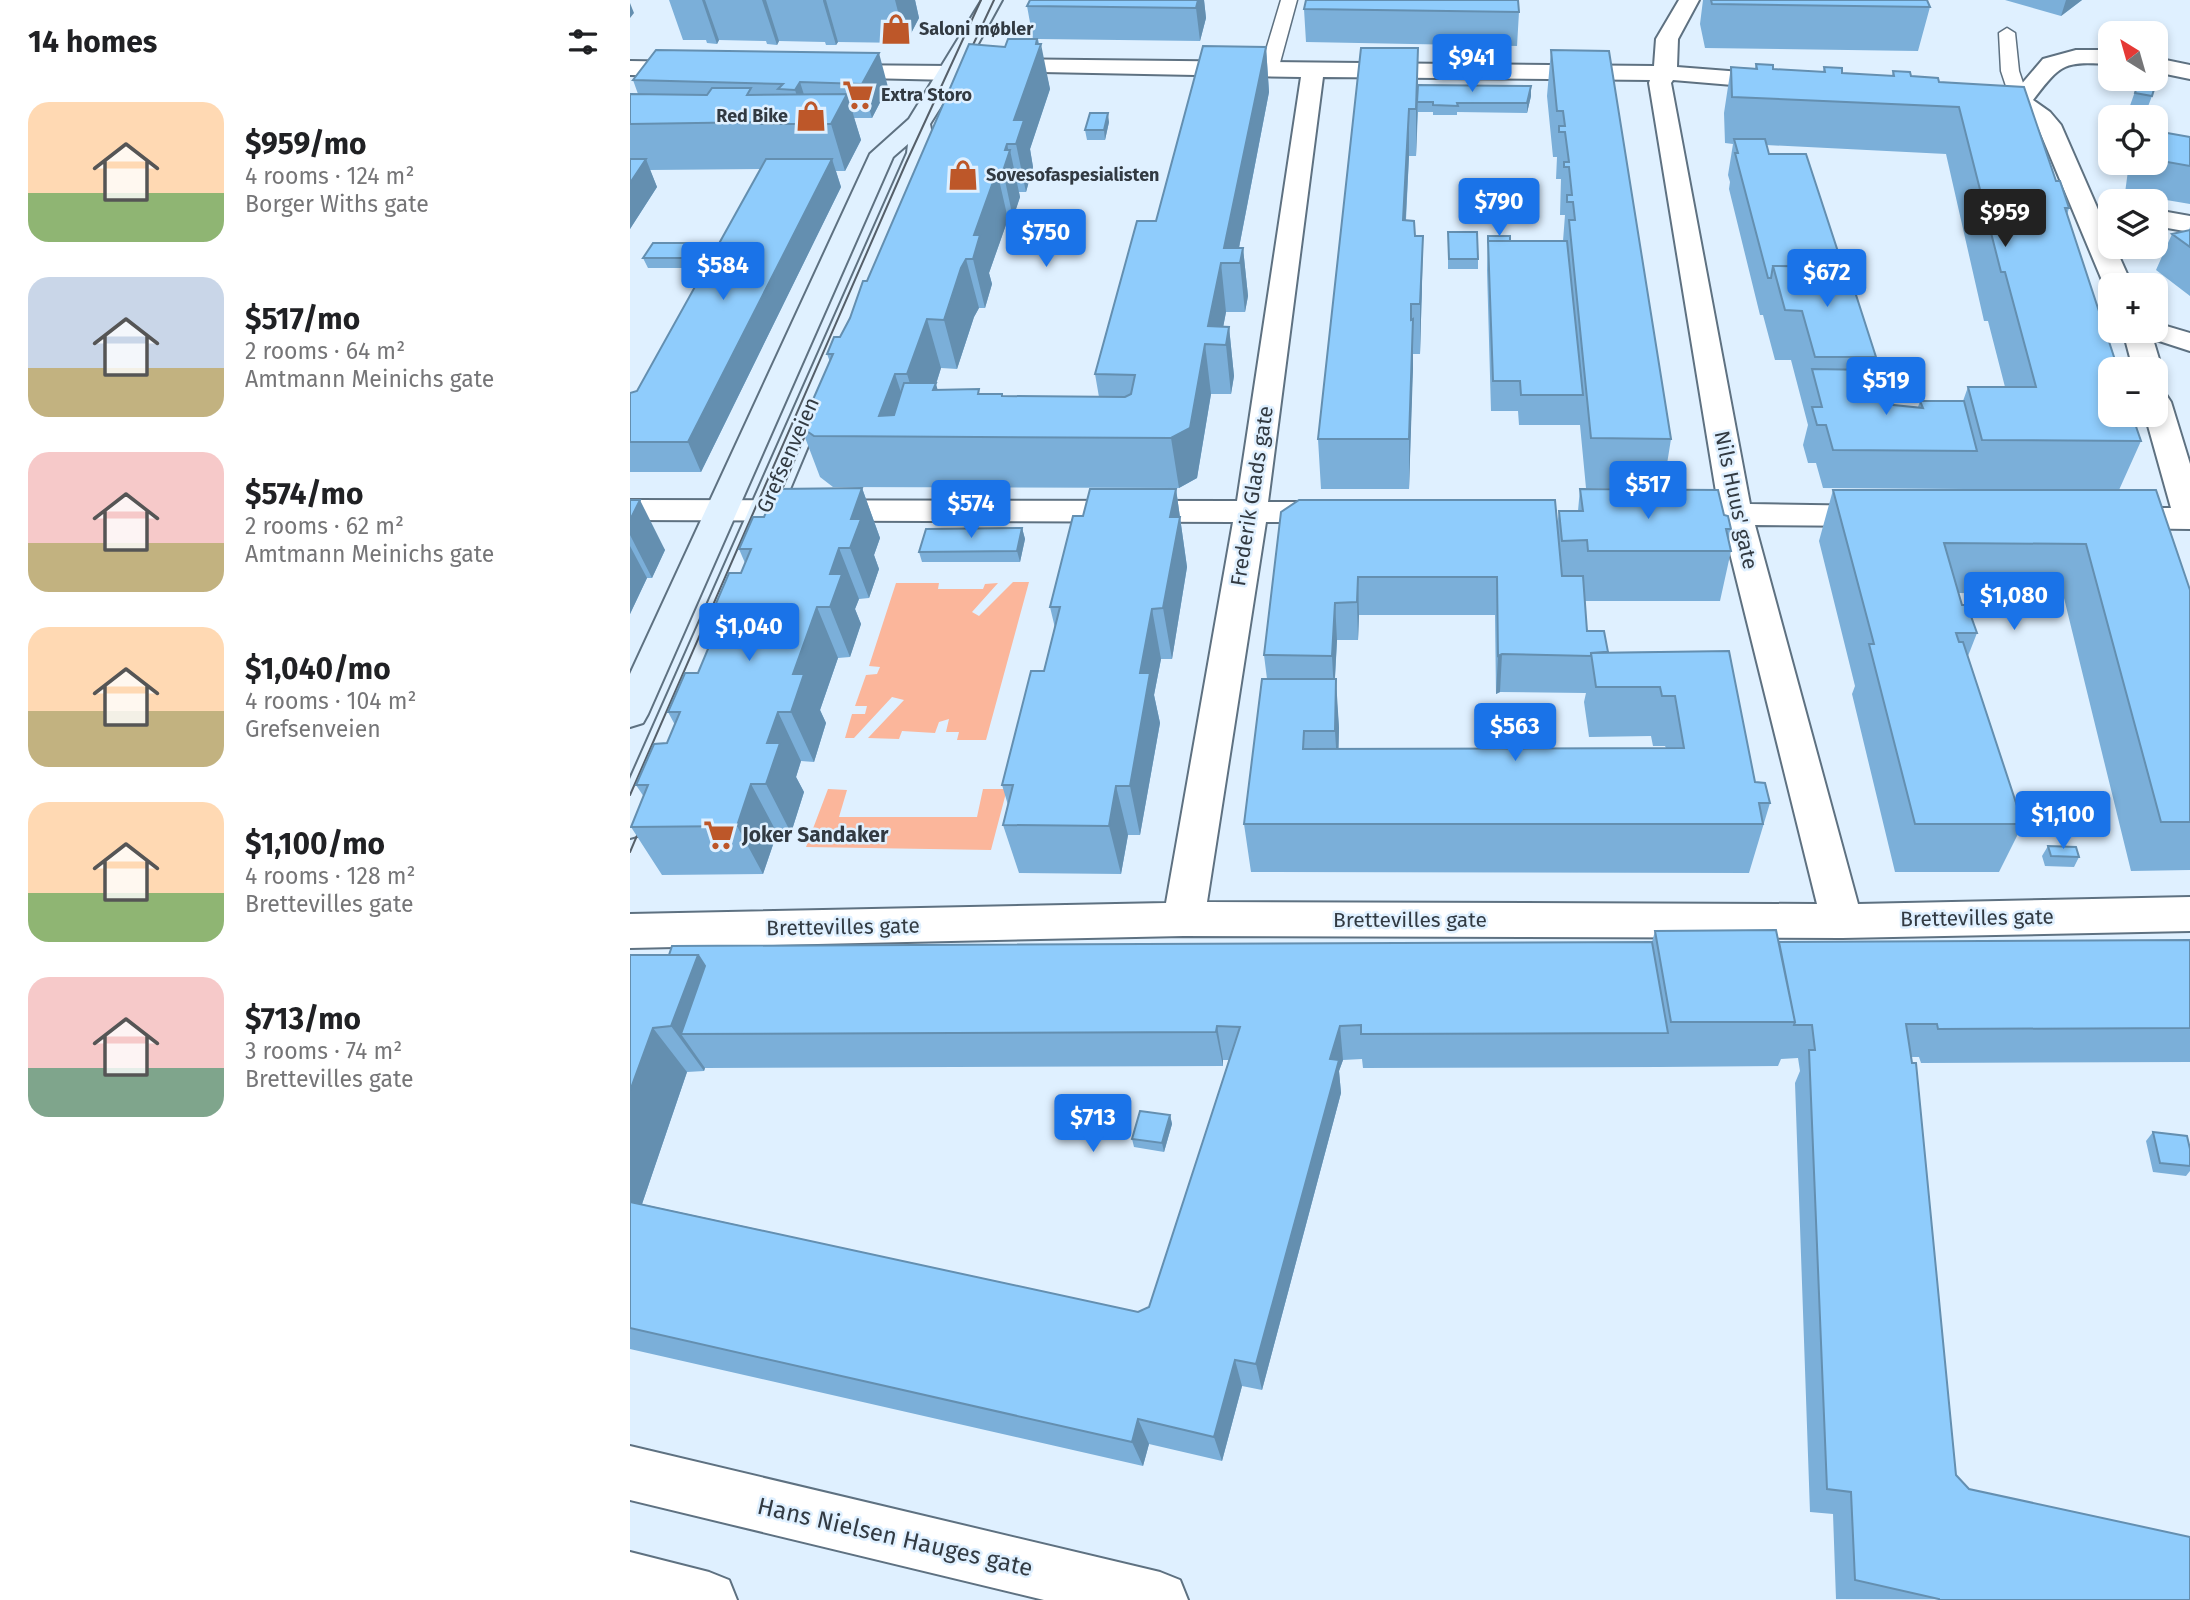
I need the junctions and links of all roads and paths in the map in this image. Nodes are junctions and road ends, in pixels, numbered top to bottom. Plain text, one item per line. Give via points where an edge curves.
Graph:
1 (992, 0) edge
2 (1289, 0) edge
3 (1689, 0) edge
4 (2007, 33) dead end
5 (2098, 56) edge
6 (2168, 67) edge
7 (953, 68) junction
8 (632, 70) edge
9 (716, 70) edge
10 (811, 71) edge
11 (1269, 71) junction
12 (1313, 71) junction
13 (2190, 72) edge
14 (1665, 73) junction
15 (1803, 83) edge
16 (1954, 94) edge
17 (2020, 100) junction
18 (918, 124) junction
19 (2085, 207) junction
20 (2098, 209) edge
21 (2168, 220) edge
22 (2190, 224) edge
23 (2113, 273) edge
24 (2168, 335) edge
25 (2190, 342) edge
26 (2163, 427) edge
27 (723, 509) junction
28 (764, 509) junction
29 (630, 510) edge
30 (1251, 512) junction
31 (1366, 513) edge
32 (1644, 514) edge
33 (1736, 514) junction
34 (1902, 516) edge
35 (2080, 518) edge
36 (2190, 518) edge
37 (630, 714) edge
38 (630, 822) edge
39 (2190, 914) edge
40 (1183, 919) junction
41 (1842, 921) junction
42 (630, 932) edge
43 (630, 1474) edge
44 (630, 1580) edge
45 (709, 1600) edge
46 (1160, 1600) edge

1 - 7 main road, Grefsenveien
2 - 11 lane
3 - 14 street, Nils Huus' gate via 1667,39
4 - 17 lane
5 - 17 street via 2053,64
6 - 13 street
7 - 10 street
7 - 11 street
7 - 18 main road, Grefsenveien
8 - 9 street
11 - 12 street
12 - 14 street
12 - 30 street, Frederik Glads gate
14 - 15 street
14 - 33 street, Nils Huus' gate via 1661,88
16 - 17 street
17 - 19 street via 2049,125
18 - 27 main road, Grefsenveien via 883,155
18 - 28 main road, Grefsenveien via 919,153
19 - 20 street
19 - 23 street
21 - 22 street
24 - 25 street
26 - 36 street
27 - 28 street
27 - 29 street
27 - 37 main road, Grefsenveien
28 - 30 street
28 - 38 main road, Grefsenveien
30 - 31 street
30 - 40 street, Frederik Glads gate
32 - 33 street
33 - 34 street
33 - 41 street, Nils Huus' gate
35 - 36 street
39 - 41 street, Brettevilles gate
40 - 41 street, Brettevilles gate
40 - 42 street, Brettevilles gate
43 - 46 street, Hans Nielsen Hauges gate
44 - 45 street

